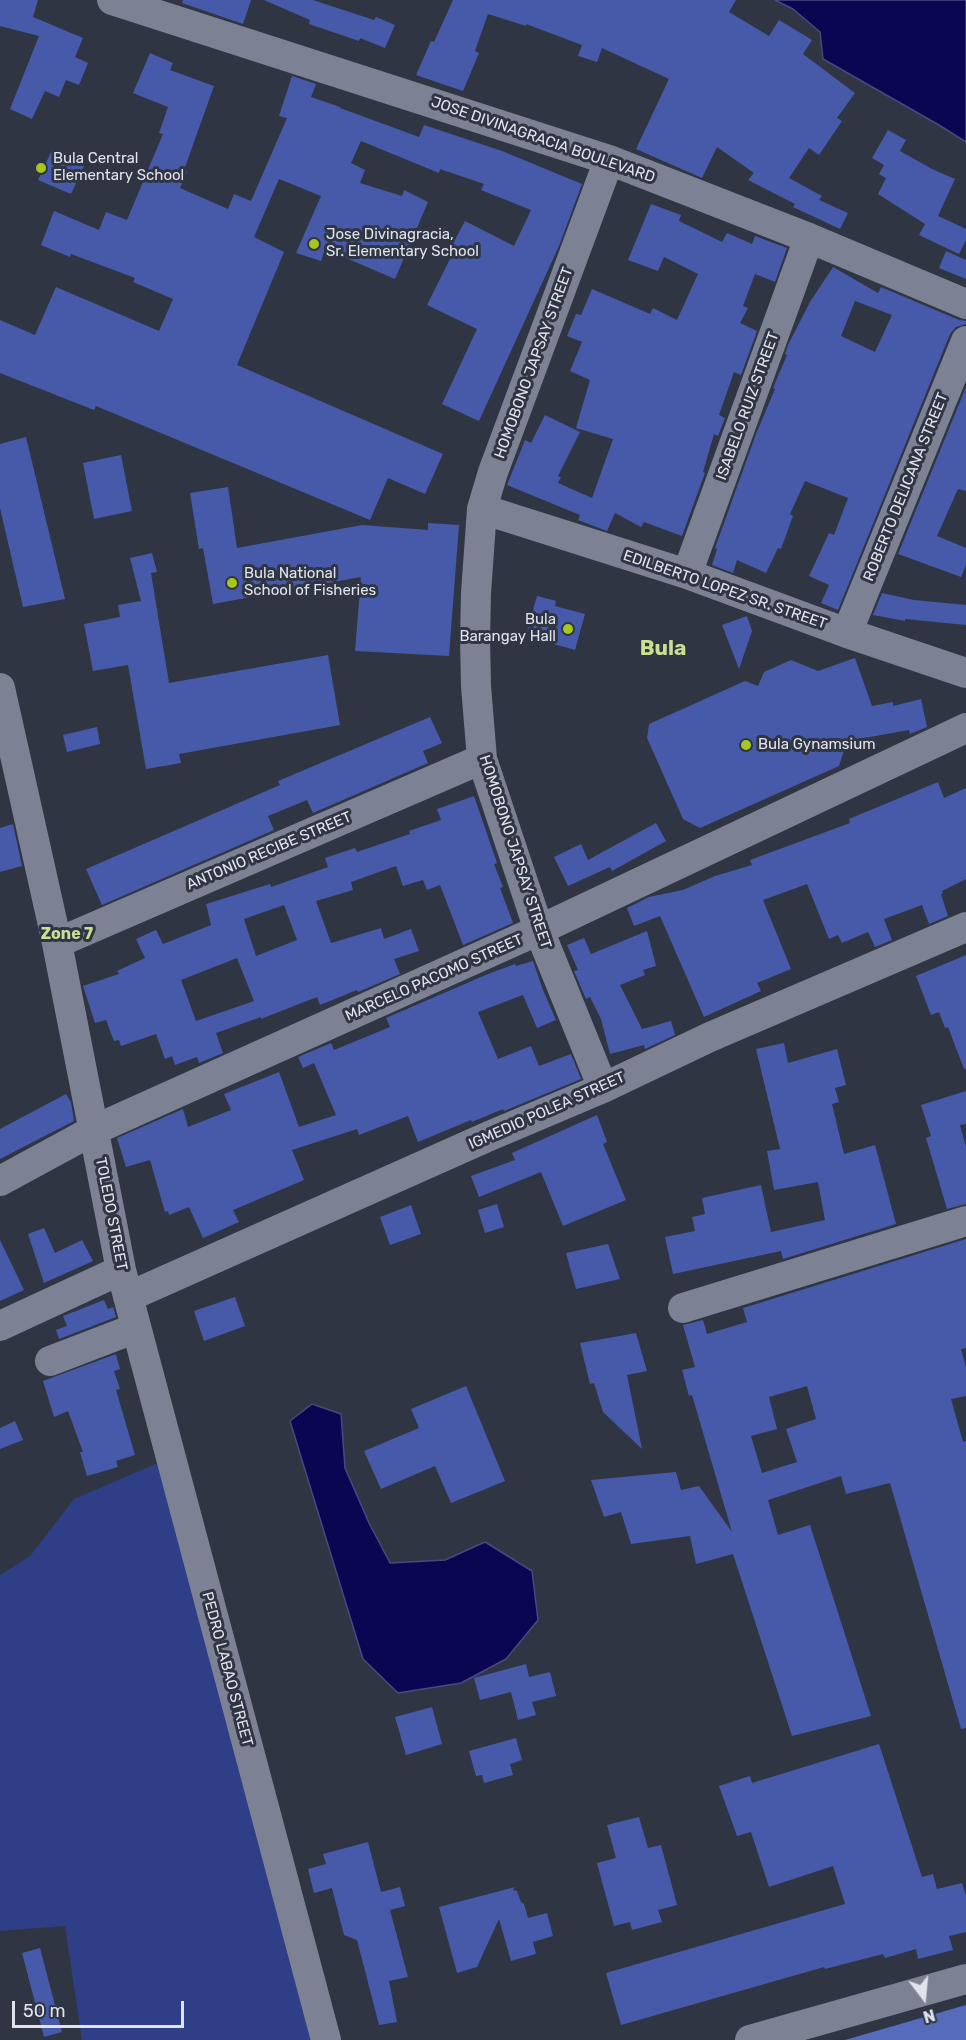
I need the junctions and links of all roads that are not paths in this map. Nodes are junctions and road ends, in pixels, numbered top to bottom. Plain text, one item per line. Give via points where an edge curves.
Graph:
1 (112, 0) edge
2 (609, 160) junction
3 (809, 238) junction
4 (966, 304) edge
5 (966, 341) edge
6 (482, 509) junction
7 (687, 574) junction
8 (847, 633) junction
9 (966, 673) edge
10 (0, 688) edge
11 (966, 728) edge
12 (482, 759) junction
13 (966, 927) edge
14 (539, 930) junction
15 (57, 943) junction
16 (603, 1088) junction
17 (94, 1130) junction
18 (0, 1180) edge
19 (966, 1221) edge
20 (125, 1284) junction
21 (683, 1308) dead end
22 (0, 1326) edge
23 (136, 1329) junction
24 (50, 1361) dead end
25 (966, 1979) edge
26 (326, 2040) edge
27 (750, 2040) edge

1 - 2 street, JOSE DIVINAGRACIA BOULEVARD
2 - 3 street, JOSE DIVINAGRACIA BOULEVARD
2 - 6 street, HOMOBONO JAPSAY STREET
3 - 4 street, JOSE DIVINAGRACIA BOULEVARD
3 - 7 street, ISABELO RUIZ STREET
5 - 8 street, ROBERTO DELICANA STREET
6 - 7 street, EDILBERTO LOPEZ SR. STREET
6 - 12 street, HOMOBONO JAPSAY STREET via 475,638
7 - 8 street, EDILBERTO LOPEZ SR. STREET
8 - 9 street, EDILBERTO LOPEZ SR. STREET
10 - 15 street, TOLEDO STREET
11 - 14 street, MARCELO PACOMO STREET
12 - 14 street, HOMOBONO JAPSAY STREET
12 - 15 street, ANTONIO RECIBE STREET
13 - 16 street, IGMEDIO POLEA STREET via 710,1036
14 - 16 street, HOMOBONO JAPSAY STREET
14 - 17 street, MARCELO PACOMO STREET
15 - 17 street, TOLEDO STREET
16 - 20 street, IGMEDIO POLEA STREET
17 - 18 street, MARCELO PACOMO STREET
17 - 20 street, TOLEDO STREET
19 - 21 street
20 - 22 street, IGMEDIO POLEA STREET
20 - 23 street, PEDRO LABAO STREET
23 - 24 street
23 - 26 street, PEDRO LABAO STREET
25 - 27 street

